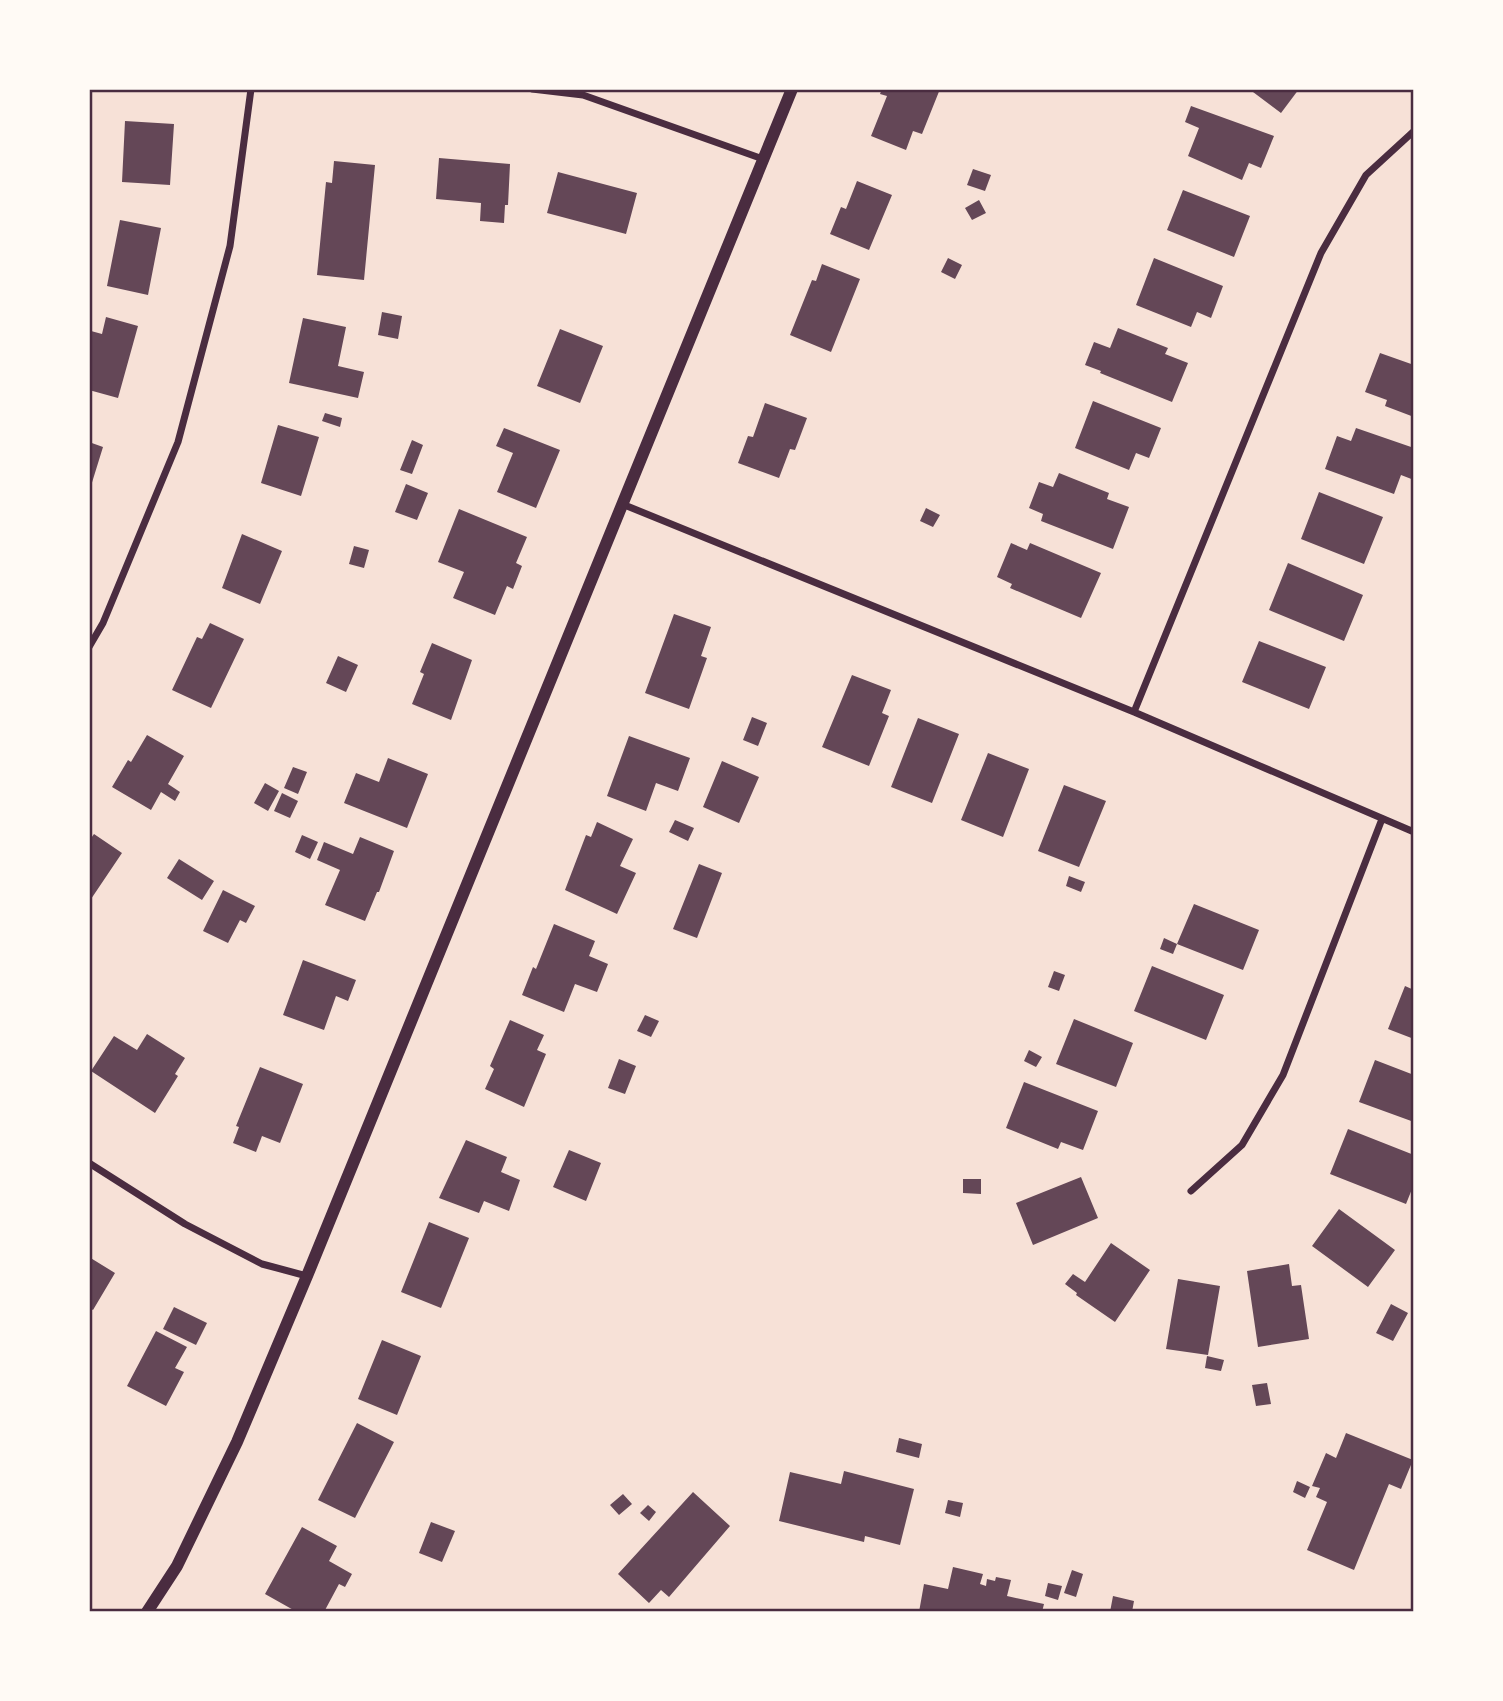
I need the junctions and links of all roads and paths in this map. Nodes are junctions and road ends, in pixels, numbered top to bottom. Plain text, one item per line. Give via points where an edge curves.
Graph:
1 (251, 89) edge
2 (532, 89) edge
3 (792, 89) edge
4 (1414, 131) edge
5 (763, 159) junction
6 (621, 504) junction
7 (89, 647) edge
8 (1134, 712) junction
9 (1382, 819) junction
10 (1414, 832) edge
11 (89, 1163) edge
12 (1191, 1191) dead end
13 (306, 1276) junction
14 (147, 1612) edge

1 - 7 street via 230,246 178,442
2 - 5 street via 583,95
3 - 5 street
4 - 8 street via 1366,175 1321,253
5 - 6 street
6 - 8 street
6 - 13 street
8 - 9 street
9 - 10 street
9 - 12 street via 1283,1075 1242,1145
11 - 13 street via 195,1230 262,1264
13 - 14 street via 237,1442 177,1566

